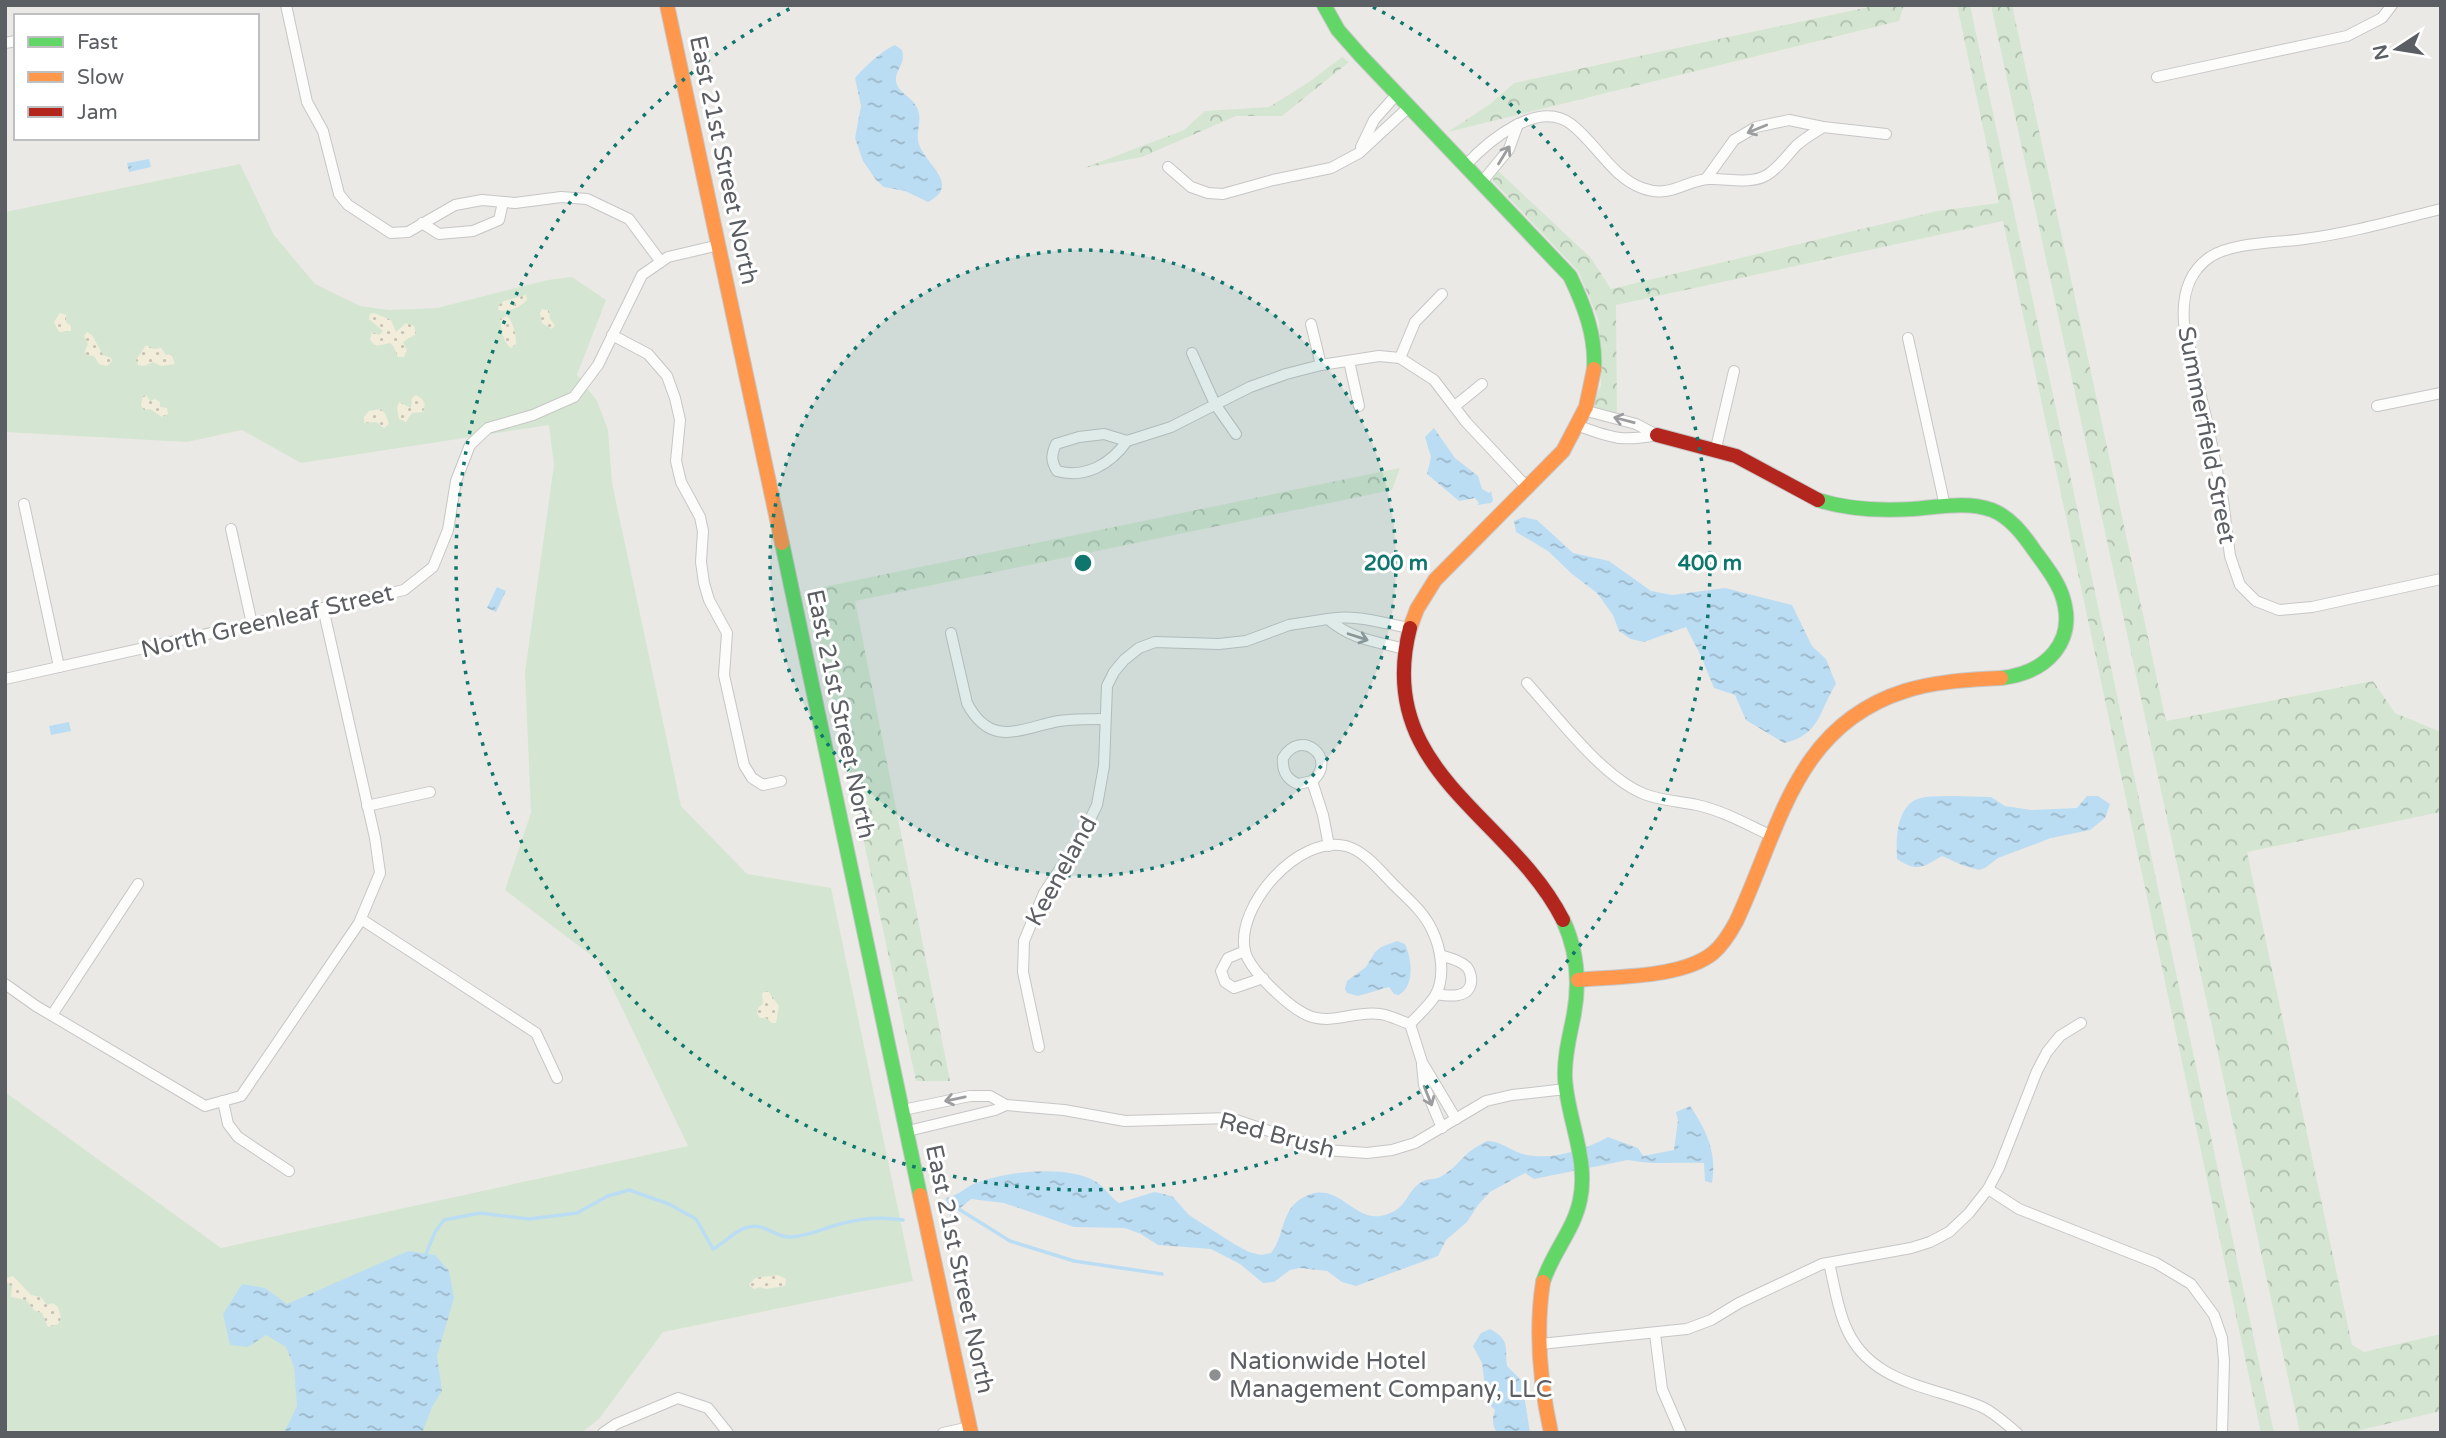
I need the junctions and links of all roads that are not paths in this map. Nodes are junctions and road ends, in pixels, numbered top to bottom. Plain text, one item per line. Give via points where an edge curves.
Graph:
1 (286, 5) edge
2 (667, 5) edge
3 (1324, 5) edge
4 (2392, 5) edge
5 (2157, 77) dead end
6 (1397, 94) junction
7 (1410, 106) junction
8 (1518, 124) junction
9 (1823, 127) junction
10 (1886, 134) dead end
11 (1359, 153) junction
12 (1466, 165) junction
13 (1168, 167) dead end
14 (1706, 179) junction
15 (1482, 182) junction
16 (503, 202) junction
17 (2441, 209) edge
18 (422, 223) junction
19 (719, 245) junction
20 (661, 262) junction
21 (1442, 294) dead end
22 (1311, 324) dead end
23 (612, 334) junction
24 (1908, 338) dead end
25 (1192, 353) dead end
26 (1400, 358) junction
27 (1349, 361) junction
28 (1321, 365) junction
29 (1734, 371) dead end
30 (1482, 384) dead end
31 (2441, 393) edge
32 (1215, 404) junction
33 (1359, 406) dead end
34 (1455, 406) junction
35 (2377, 407) dead end
36 (1587, 411) junction
37 (1579, 426) junction
38 (1236, 434) dead end
39 (1657, 435) junction
40 (1127, 441) junction
41 (1716, 448) junction
42 (1527, 487) junction
43 (24, 505) dead end
44 (1945, 506) junction
45 (231, 529) dead end
46 (2441, 579) edge
47 (323, 608) junction
48 (1328, 619) junction
49 (252, 624) junction
50 (1409, 628) junction
51 (951, 632) dead end
52 (1405, 649) junction
53 (59, 667) junction
54 (5, 680) edge
55 (1527, 683) dead end
56 (1104, 719) junction
57 (781, 781) dead end
58 (1312, 782) dead end
59 (430, 792) dead end
60 (367, 806) junction
61 (1772, 836) junction
62 (1329, 846) junction
63 (138, 884) dead end
64 (361, 919) junction
65 (1245, 951) junction
66 (1440, 955) junction
67 (1263, 978) junction
68 (1578, 980) junction
69 (5, 984) edge
70 (1436, 994) junction
71 (52, 1015) junction
72 (2081, 1023) dead end
73 (1410, 1024) junction
74 (1039, 1048) dead end
75 (1422, 1062) junction
76 (556, 1078) dead end
77 (1566, 1089) junction
78 (223, 1101) junction
79 (1006, 1105) junction
80 (903, 1110) junction
81 (1456, 1119) junction
82 (1442, 1128) junction
83 (908, 1131) junction
84 (289, 1171) dead end
85 (1987, 1189) junction
86 (1829, 1263) junction
87 (1655, 1334) junction
88 (1540, 1344) junction
89 (971, 1430) edge
90 (603, 1433) edge
91 (728, 1433) edge
92 (943, 1433) edge
93 (1551, 1433) edge
94 (1681, 1433) edge
95 (2017, 1433) edge
96 (2221, 1433) edge

1 - 18 street via 307,103 323,131 339,194 391,233 408,232
2 - 19 street, East 21st Street North
3 - 6 street via 1338,30
4 - 5 street via 2382,18 2347,36
6 - 7 street
6 - 11 street via 1374,120
7 - 11 street
7 - 12 street
8 - 12 street
8 - 14 street via 1551,117 1570,123 1628,180 1643,188 1659,192
15 -> 8 street via 1509,149
9 - 10 street
9 - 14 street via 1765,176
9 -> 14 street via 1789,120 1756,127 1734,141
11 - 13 street via 1331,169 1223,194 1191,187
12 - 15 street
15 - 36 street via 1570,276 1584,302 1594,362
16 - 18 street via 455,205
16 - 18 street via 499,220 473,231 439,234
16 - 20 street via 587,199 629,219
17 - 46 street, Summerfield Street via 2306,239 2243,246 2212,256 2185,288 2182,303 2230,556 2240,585 2256,601 2279,610
19 - 20 street, North Greenleaf Street
19 - 80 street, East 21st Street North
20 - 23 street, North Greenleaf Street via 642,275
21 - 26 street via 1415,322
22 - 28 street
23 - 47 street, North Greenleaf Street via 598,365 574,397 488,428 470,445 433,568 404,590
23 - 57 street via 649,354 667,376 680,420 676,461 703,531 704,583 727,633 724,674 744,765 752,778 764,785
24 - 44 street
25 - 32 street
26 - 27 street
26 - 34 street via 1434,380
27 - 28 street
27 - 33 street
28 - 32 street
29 - 41 street
30 - 34 street
31 - 35 street
32 - 38 street
32 - 40 street via 1171,427
34 - 42 street
36 - 37 street
39 -> 36 street via 1636,424
37 - 39 street via 1616,439
37 - 42 street via 1563,451
39 - 41 street
40 - 40 street via 1104,434 1056,444 1051,454 1053,465 1066,474 1102,466
41 - 44 street via 1758,464 1816,500 1846,509
42 - 50 street via 1435,580
43 - 53 street
44 - 61 street via 1991,510 2020,531 2062,594 2066,612 2062,639 2034,671 1905,691 1852,714 1815,750 1792,788
45 - 49 street
47 - 49 street, North Greenleaf Street
47 - 60 street
48 - 50 street, Keeneland via 1364,618
48 -> 52 street via 1358,638
48 - 56 street, Keeneland via 1289,625 1246,641 1155,642 1139,648 1124,660 1107,686
49 - 53 street, North Greenleaf Street
50 - 52 street
51 - 56 street via 967,703 988,729 1016,733 1058,721
52 - 68 street via 1406,701 1425,753 1440,776 1548,892 1571,935
53 - 54 street, North Greenleaf Street
55 - 61 street via 1619,780 1665,801 1721,812
56 - 74 street, Keeneland via 1104,766 1097,805 1044,893 1024,941 1023,972
58 - 62 street
59 - 60 street
60 - 64 street via 380,873
61 - 68 street via 1734,926 1705,959 1645,973
62 - 65 street via 1298,856 1263,891 1245,926
62 - 66 street via 1348,846 1383,873 1431,926
63 - 71 street
64 - 76 street via 536,1033
64 - 78 street via 241,1096
65 - 67 street
65 - 67 street via 1228,958 1221,971 1225,982 1234,988
66 - 70 street
66 - 70 street via 1458,960 1472,979 1464,993
67 - 73 street via 1307,1015 1333,1019 1379,1014
68 - 77 street via 1567,1045
69 - 71 street
70 - 73 street
71 - 78 street via 205,1106
72 - 85 street via 2060,1036 2047,1052
73 - 75 street
75 - 81 street
75 -> 82 street via 1424,1085
77 - 81 street, Red Brush via 1486,1101
77 - 88 street via 1583,1179 1575,1217 1548,1266
78 - 84 street via 228,1124 238,1137
79 -> 80 street, Red Brush via 990,1096 970,1096
79 - 82 street, Red Brush via 1125,1121 1230,1118 1346,1153 1392,1150
79 - 83 street, Red Brush
80 - 83 street, East 21st Street North
81 - 82 street, Red Brush
83 - 89 street, East 21st Street North
85 - 86 street via 1949,1232 1930,1242
85 - 96 street via 2019,1209 2156,1263 2191,1284 2214,1315 2221,1338
86 - 87 street via 1795,1275 1711,1320
86 - 95 street via 1845,1326 1869,1360 1913,1386 1984,1408
87 - 88 street
87 - 94 street via 1662,1389
88 - 93 street
89 - 92 street
90 - 91 street via 678,1398 708,1408

